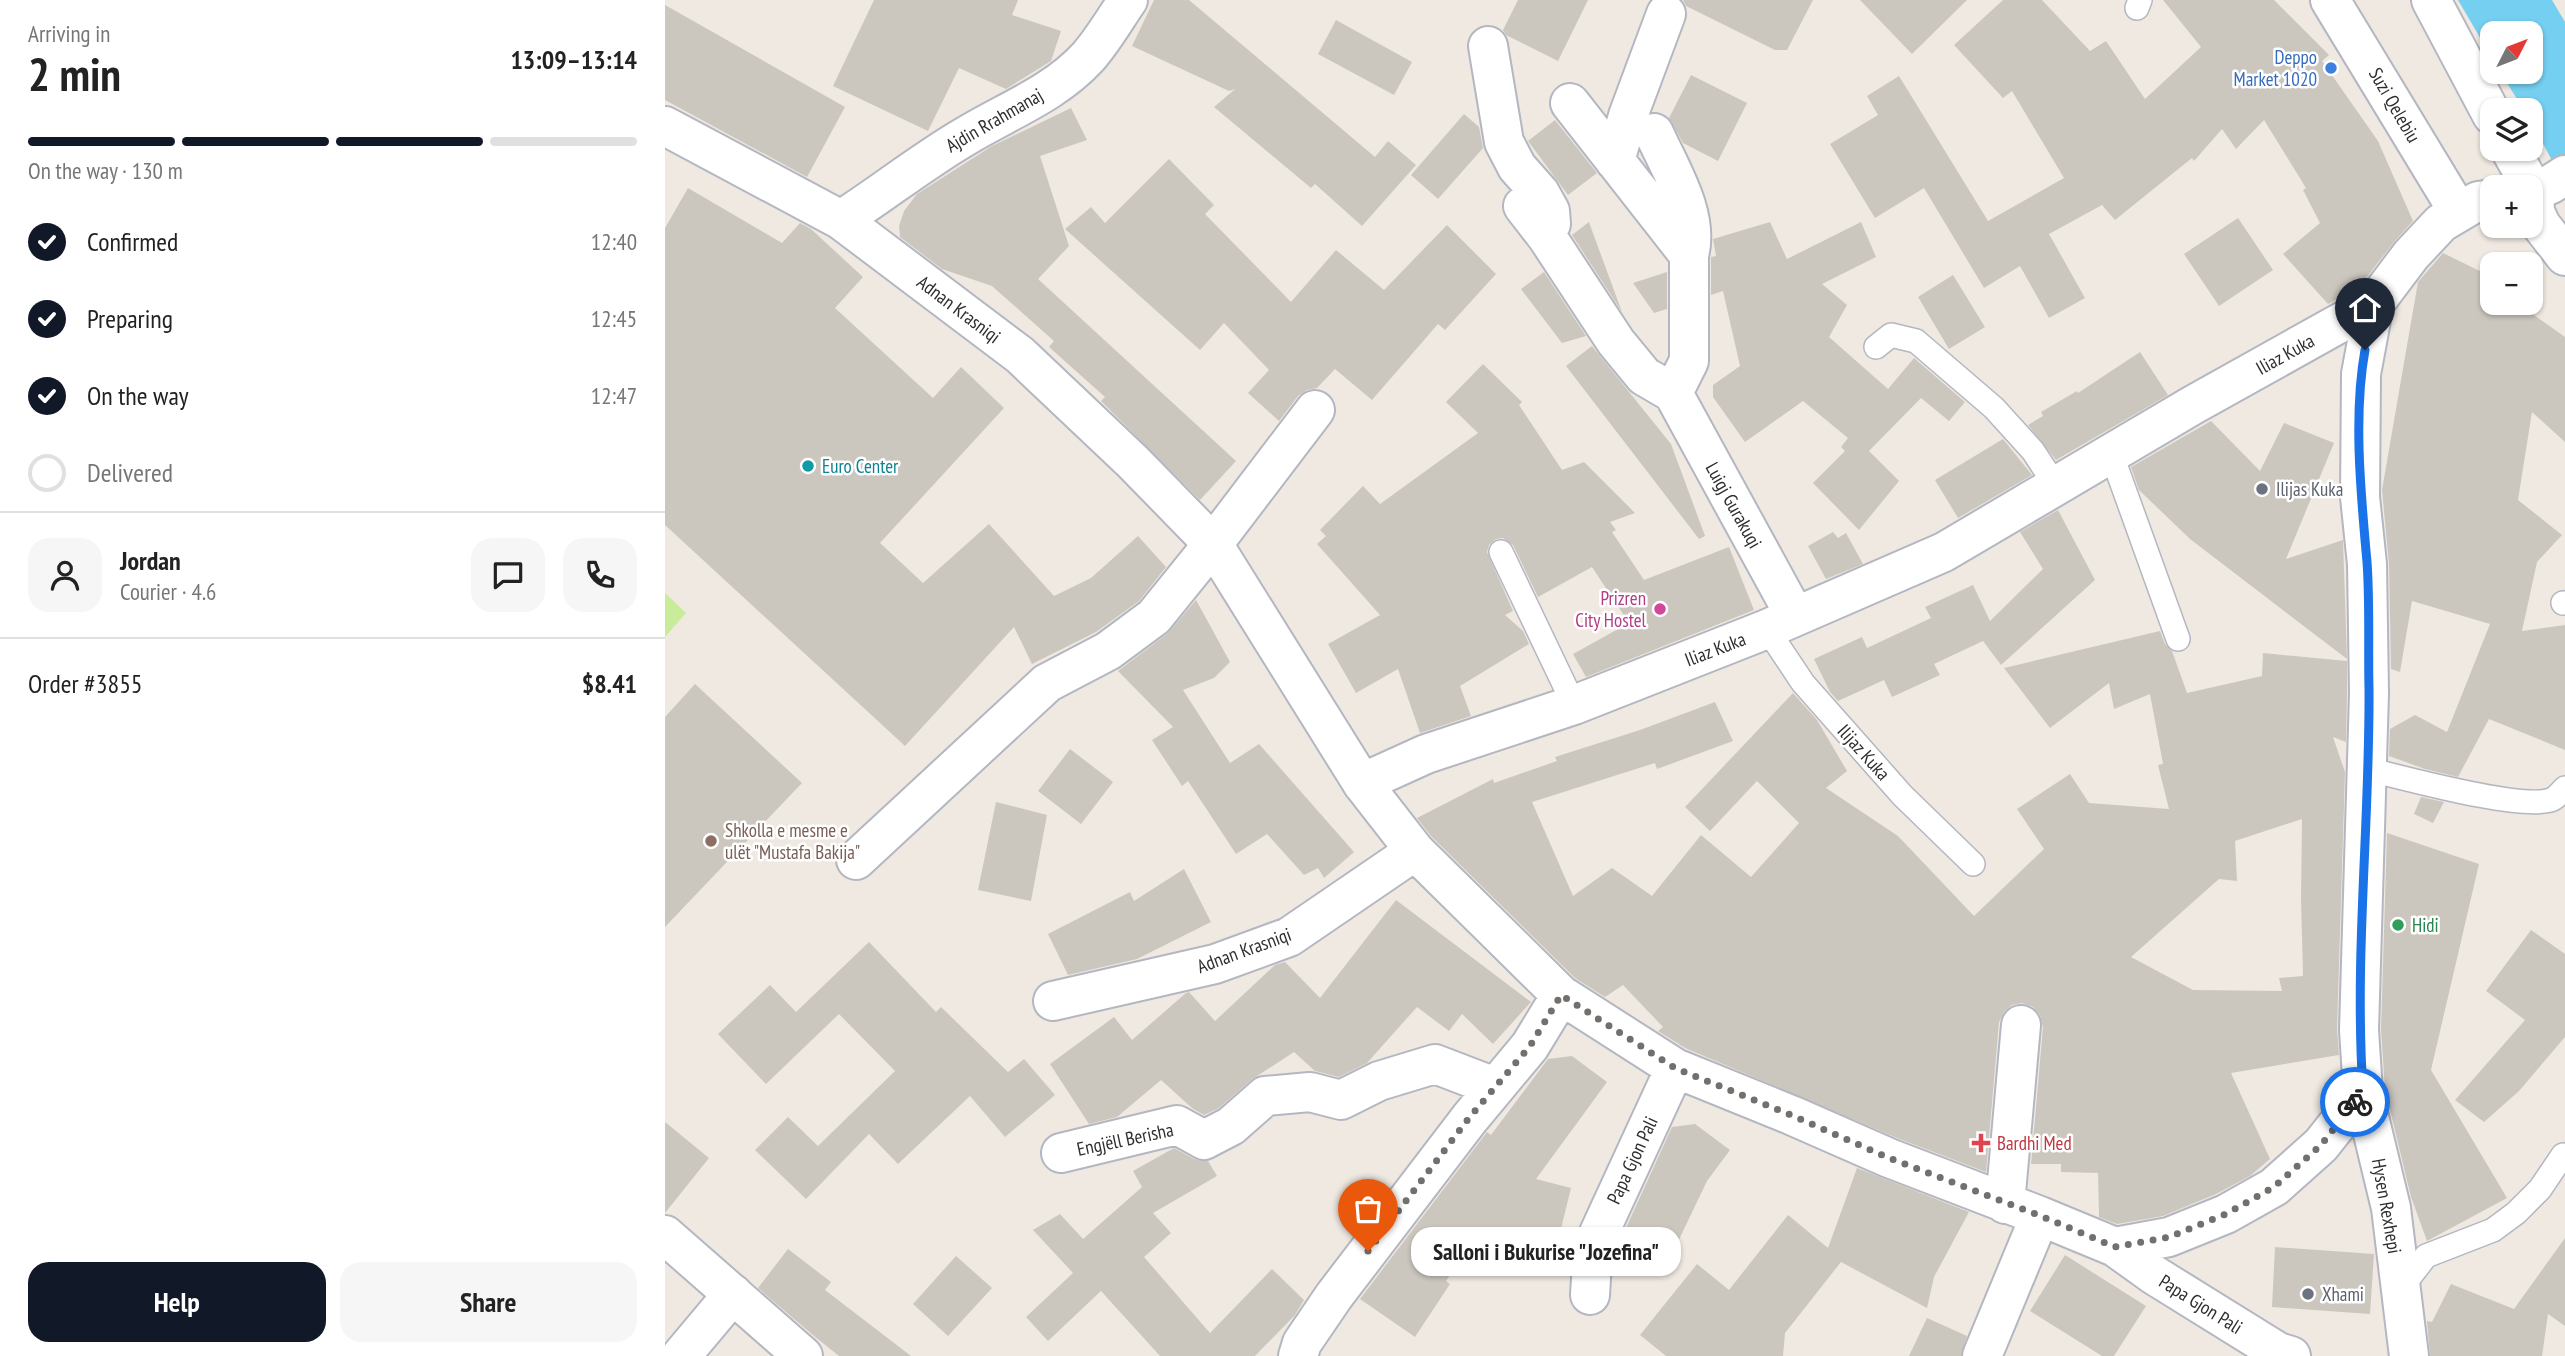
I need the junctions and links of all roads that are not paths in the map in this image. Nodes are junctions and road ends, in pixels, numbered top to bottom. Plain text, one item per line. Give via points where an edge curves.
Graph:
1 (1128, 0) edge
2 (2330, 0) edge
3 (2431, 0) edge
4 (1666, 14) dead end
5 (1488, 46) dead end
6 (2483, 98) edge
7 (1570, 103) dead end
8 (665, 126) edge
9 (1654, 134) dead end
10 (1615, 161) junction
11 (2521, 161) edge
12 (2545, 186) edge
13 (2475, 205) edge
14 (1523, 206) dead end
15 (841, 220) junction
16 (1547, 237) junction
17 (1689, 255) junction
18 (2565, 256) edge
19 (2374, 304) junction
20 (1876, 347) dead end
21 (1673, 393) junction
22 (1315, 410) dead end
23 (2111, 453) junction
24 (2056, 486) junction
25 (1213, 544) junction
26 (1501, 552) dead end
27 (1781, 623) junction
28 (2178, 639) dead end
29 (1574, 705) junction
30 (2367, 769) junction
31 (1362, 783) junction
32 (2565, 788) edge
33 (1415, 850) junction
34 (856, 860) dead end
35 (1973, 864) dead end
36 (1561, 995) junction
37 (1053, 1001) dead end
38 (2021, 1025) dead end
39 (1675, 1068) junction
40 (1496, 1087) junction
41 (2363, 1091) junction
42 (1061, 1153) dead end
43 (2563, 1155) dead end
44 (2005, 1204) junction
45 (2041, 1216) junction
46 (665, 1235) edge
47 (2115, 1247) junction
48 (2401, 1288) junction
49 (733, 1294) junction
50 (1590, 1295) dead end
51 (2403, 1349) edge
52 (681, 1356) edge
53 (803, 1356) edge
54 (1298, 1356) edge
55 (1983, 1356) edge
56 (2291, 1356) edge

1 - 15 street, Ajdin Rrahmanaj via 1088,57 1061,81 926,160
2 - 13 street, Suzi Qelebiu
3 - 6 street
4 - 10 street
5 - 16 street via 1504,142 1550,211 1552,226
7 - 10 street
8 - 15 street, Adnan Krasniqi
9 - 17 street via 1689,216
10 - 17 street
11 - 12 street
12 - 18 street via 2535,212
13 - 19 street, Iliaz Kuka via 2441,223
14 - 16 street
15 - 25 street, Adnan Krasniqi via 1020,355
16 - 21 street via 1616,342 1644,376
17 - 21 street via 1689,361
19 - 23 street, Iliaz Kuka
19 - 30 street, Hysen Rexhepi via 2361,374
20 - 24 lane via 1891,335 1916,341 1994,408 2033,451
21 - 27 street, Luigj Gurakuqi
22 - 25 street
23 - 24 street, Iliaz Kuka
23 - 28 lane
24 - 27 street, Iliaz Kuka via 1944,552
25 - 31 street, Adnan Krasniqi
25 - 34 street via 1154,617 1108,651 1048,683
26 - 29 lane
27 - 29 street, Iliaz Kuka
27 - 35 lane, Ilijaz Kuka via 1803,682 1902,795
29 - 31 street, Iliaz Kuka via 1426,754
30 - 32 lane via 2508,801 2553,799
30 - 41 street, Hysen Rexhepi via 2359,1030
31 - 33 street, Adnan Krasniqi
33 - 36 street, Adnan Krasniqi
33 - 37 street, Adnan Krasniqi via 1289,937 1215,964
36 - 39 street, Papa Gjon Pali
36 - 40 street via 1530,1046
38 - 44 street
39 - 44 street, Papa Gjon Pali
39 - 50 street, Papa Gjon Pali via 1593,1246
40 - 42 street, Engjëll Berisha via 1435,1064 1378,1080 1341,1100 1310,1092 1265,1096 1231,1126 1204,1140 1177,1125
40 - 54 street via 1334,1296
41 - 47 street via 2321,1145 2274,1187 2226,1214 2169,1237
41 - 48 street, Hysen Rexhepi via 2391,1208
43 - 48 lane via 2540,1189 2516,1213 2493,1230 2426,1256
44 - 45 street, Papa Gjon Pali
45 - 47 street, Papa Gjon Pali
45 - 55 street
46 - 49 street
47 - 56 street, Papa Gjon Pali
48 - 51 street, Hysen Rexhepi
49 - 52 street
49 - 53 street

